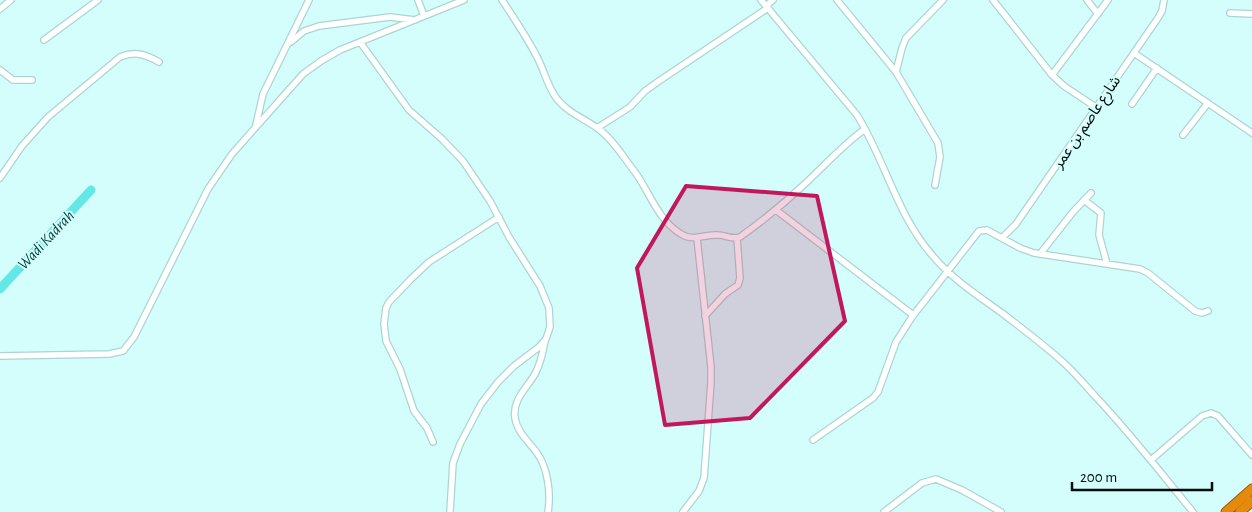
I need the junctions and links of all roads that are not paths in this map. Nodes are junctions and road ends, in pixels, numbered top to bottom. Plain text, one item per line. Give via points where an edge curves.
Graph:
1 (11, 0) edge
2 (98, 0) edge
3 (309, 0) edge
4 (418, 0) edge
5 (464, 0) edge
6 (502, 0) edge
7 (761, 0) edge
8 (773, 0) edge
9 (837, 0) edge
10 (943, 0) edge
11 (994, 0) edge
12 (1087, 0) edge
13 (1108, 0) edge
14 (1164, 0) edge
15 (767, 7) junction
16 (0, 9) edge
17 (1230, 13) dead end
18 (1098, 14) junction
19 (1252, 14) edge
20 (424, 16) junction
21 (415, 20) junction
22 (44, 40) dead end
23 (360, 42) junction
24 (287, 47) junction
25 (1134, 53) junction
26 (159, 62) dead end
27 (1157, 68) junction
28 (0, 70) edge
29 (896, 72) junction
30 (1052, 75) junction
31 (32, 80) dead end
32 (1208, 103) junction
33 (1132, 104) dead end
34 (1097, 108) junction
35 (256, 126) junction
36 (597, 128) junction
37 (865, 129) junction
38 (1252, 132) edge
39 (1183, 135) dead end
40 (0, 178) edge
41 (935, 185) dead end
42 (1091, 193) dead end
43 (1084, 200) junction
44 (776, 210) junction
45 (499, 217) junction
46 (697, 238) junction
47 (737, 238) junction
48 (1002, 238) junction
49 (1040, 254) junction
50 (1107, 264) junction
51 (946, 272) junction
52 (1208, 311) dead end
53 (913, 315) junction
54 (705, 316) junction
55 (545, 341) junction
56 (0, 356) edge
57 (813, 440) dead end
58 (433, 442) dead end
59 (1252, 455) edge
60 (1151, 460) junction
61 (1252, 489) edge
62 (1252, 496) edge
63 (1241, 509) edge
64 (450, 512) edge
65 (548, 512) edge
66 (684, 512) edge
67 (884, 512) edge
68 (1001, 512) edge
69 (1193, 512) edge

1 - 16 street
2 - 22 street
3 - 24 street
4 - 20 street
5 - 20 street
6 - 36 street via 536,54 557,99
7 - 15 street
8 - 15 street
9 - 29 street
10 - 29 street via 906,38
11 - 30 street
12 - 18 street
13 - 18 street
14 - 25 street, شارع عاصم بن عمر via 1162,11
15 - 36 street
15 - 37 street via 857,115
17 - 19 street
18 - 30 street
20 - 21 street
21 - 23 street
21 - 24 street via 384,17 319,26 299,34
23 - 35 street via 340,50 303,74
23 - 45 street via 409,110 460,157
24 - 35 street via 263,94
25 - 27 street
25 - 34 street, شارع عاصم بن عمر
26 - 40 street via 139,53 120,57 48,117
27 - 32 street
27 - 33 street
28 - 31 street via 19,82
29 - 41 street via 939,146
30 - 34 street
32 - 38 street
32 - 39 street
34 - 48 street, شارع عاصم بن عمر via 1016,224
35 - 56 street via 212,182 136,334 125,349 105,355
36 - 46 street via 632,168 668,224 682,235
37 - 44 street via 843,145
37 - 51 street via 916,235
42 - 43 street
43 - 49 street
43 - 50 street via 1101,213 1099,235
44 - 47 street
44 - 53 street
45 - 55 street via 546,299 550,322
45 - 58 street via 430,262 386,308 386,341 400,369 414,411
46 - 47 street via 716,234
46 - 54 street
47 - 54 street via 739,283
48 - 49 street via 1024,250
48 - 51 street via 987,230 979,231
49 - 50 street
50 - 52 street via 1140,268 1195,312
51 - 53 street
51 - 60 street via 1038,340 1066,365
53 - 57 street via 896,342 878,392
54 - 66 street via 712,375 705,472 699,491
55 - 64 street via 501,378 480,406 454,457
55 - 65 street via 539,366 517,400 514,413 519,430 543,464
59 - 60 street via 1218,416 1209,413
60 - 69 street
61 - 63 highway via 1248,488
62 - 63 highway
67 - 68 street via 922,483 936,479

